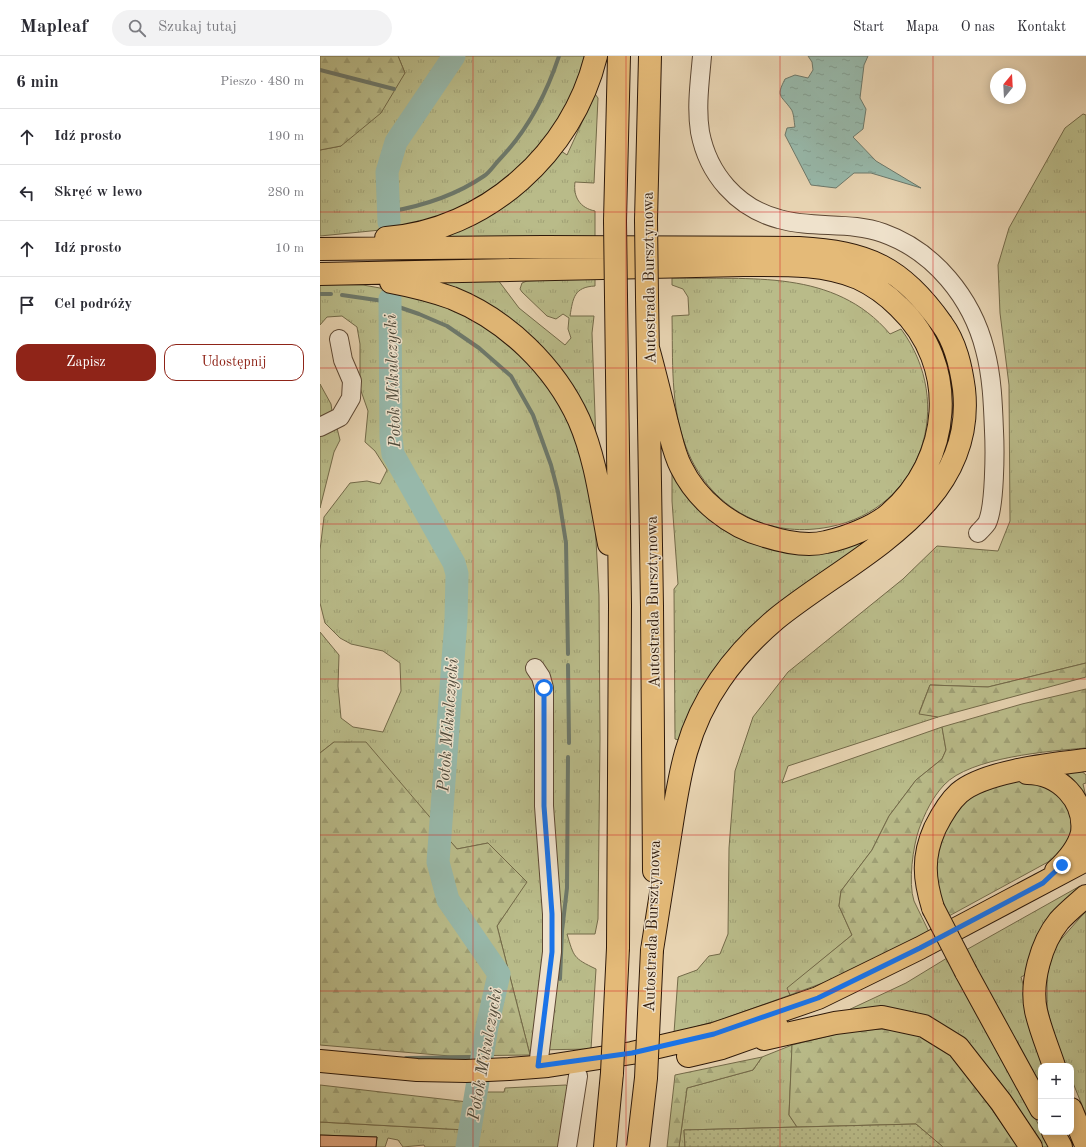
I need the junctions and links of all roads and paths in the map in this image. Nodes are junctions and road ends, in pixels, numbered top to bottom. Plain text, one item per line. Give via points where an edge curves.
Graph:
1 (596, 56) edge
2 (619, 56) edge
3 (650, 56) edge
4 (702, 56) edge
5 (320, 243) edge
6 (320, 249) edge
7 (320, 274) edge
8 (354, 274) junction
9 (339, 339) dead end
10 (648, 348) junction
11 (320, 427) edge
12 (978, 532) dead end
13 (620, 605) junction
14 (535, 668) dead end
15 (1086, 760) edge
16 (1004, 774) junction
17 (1084, 826) edge
18 (1086, 860) edge
19 (1086, 876) edge
20 (1043, 883) junction
21 (1086, 896) edge
22 (652, 950) junction
23 (722, 1048) junction
24 (320, 1061) edge
25 (1053, 1063) edge
26 (538, 1066) junction
27 (320, 1076) edge
28 (508, 1076) junction
29 (578, 1076) junction
30 (445, 1077) junction
31 (1038, 1104) edge
32 (1074, 1116) edge
33 (1055, 1135) edge
34 (1086, 1145) edge
35 (567, 1147) edge
36 (605, 1147) edge
37 (638, 1147) edge
38 (1032, 1147) edge
39 (1061, 1147) edge

1 - 5 main road via 591,76 566,128 526,175 497,199 462,218 428,231 396,237
2 - 13 main road, Autostrada Bursztynowa, bridge via 616,297
3 - 10 main road, Autostrada Bursztynowa, bridge via 646,220
4 - 12 lane via 699,92 700,131 709,162 725,187 746,206 779,219 814,225 854,226 907,243 937,265 959,292 976,322 983,343 993,397 995,452 990,513 987,524
6 - 22 main road via 544,247 832,250 860,257 884,267 903,279 928,304 948,332 961,366 965,403 961,434 953,462 941,485 924,507 901,529 775,620 719,680 701,712 685,751
7 - 8 main road
8 - 10 main road via 743,265 828,269 858,278 886,295 913,320 926,342 937,371 942,403 940,428 932,458 914,488 888,515 858,532 825,543 787,542 751,532 719,514 693,486 680,466
8 - 13 main road via 420,288 453,299 482,313 512,334 538,359 562,390 579,420 592,456
9 - 11 lane via 343,360 352,381 351,398 340,417
10 - 22 main road, Autostrada Bursztynowa via 654,725
13 - 36 main road, Autostrada Bursztynowa, bridge via 618,948 612,1073
14 - 26 lane via 542,677 544,688 544,806 552,914 552,952
15 - 16 main road via 1045,764
16 - 17 main road via 1038,773 1056,779 1076,800
16 - 31 main road, bridge via 960,792 942,814 930,838 925,862 926,884 933,908
17 - 20 main road via 1074,851
18 - 20 main road
19 - 23 main road via 946,951 824,1011
20 - 26 main road via 818,998 714,1034 632,1053
21 - 25 main road via 1058,922 1042,953 1036,973 1036,1010
22 - 37 main road, Autostrada Bursztynowa, bridge via 646,1078
23 - 29 main road via 635,1068
23 - 38 main road via 835,1023 882,1017 924,1026 958,1047
24 - 30 main road
26 - 28 main road
27 - 30 main road via 372,1081
28 - 29 main road
28 - 30 main road
29 - 35 lane
32 - 34 main road
33 - 39 main road

